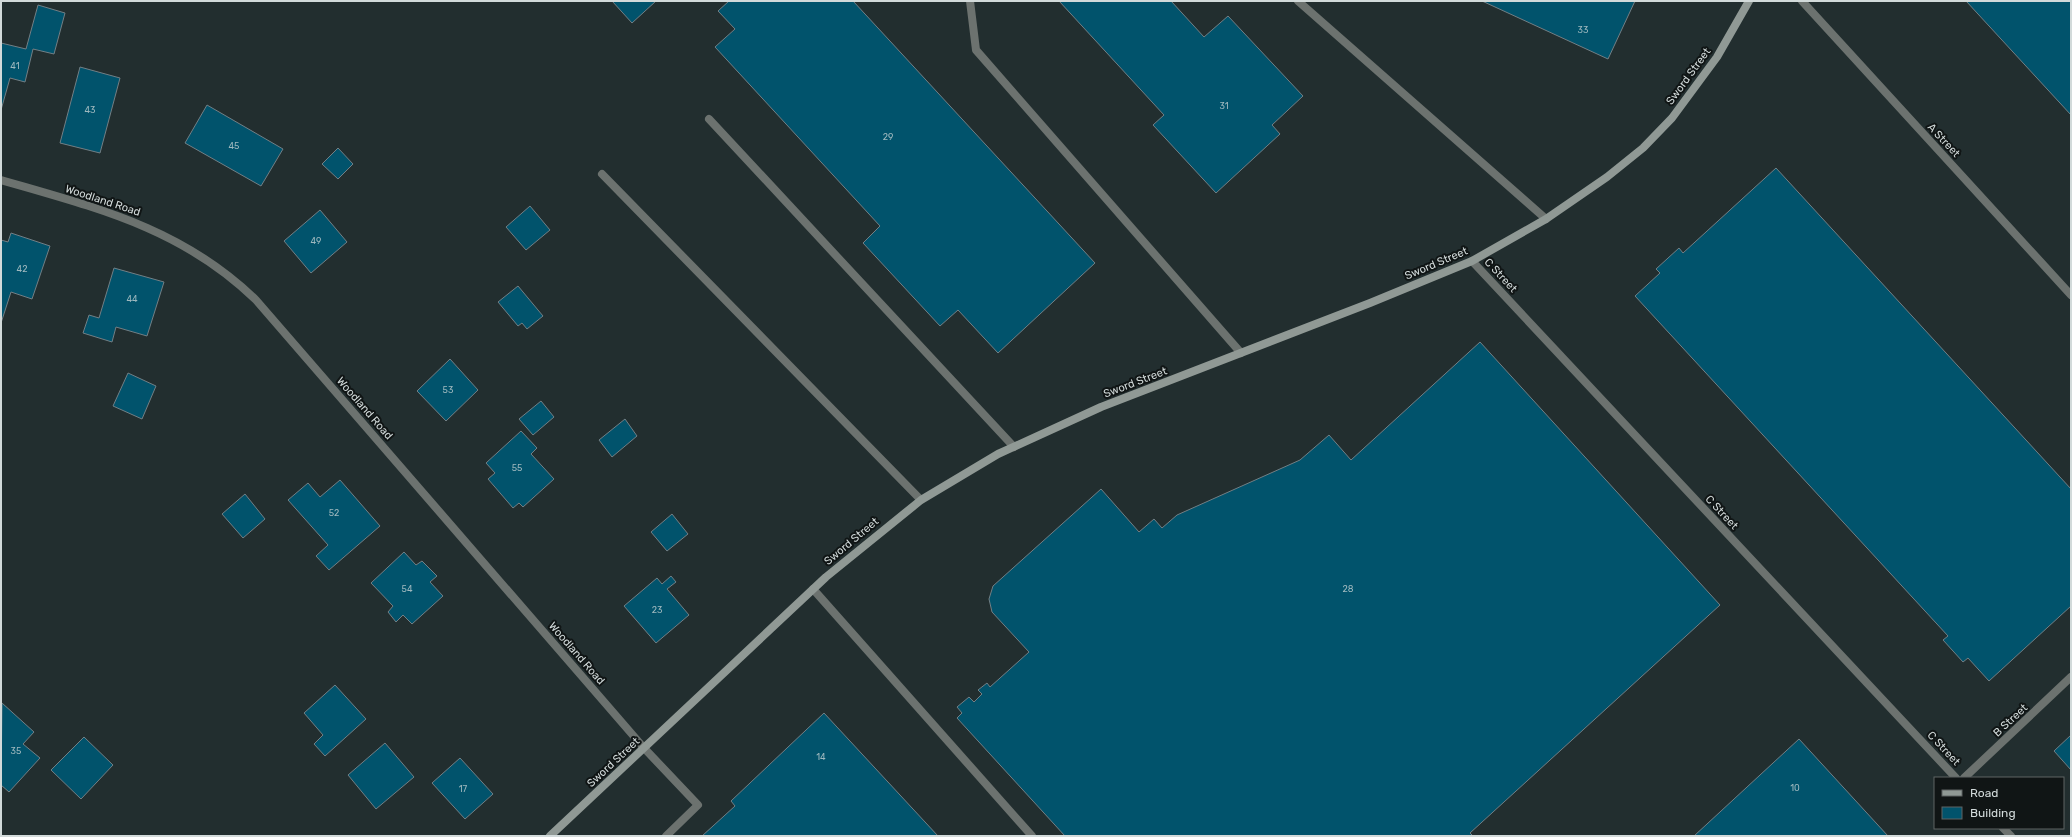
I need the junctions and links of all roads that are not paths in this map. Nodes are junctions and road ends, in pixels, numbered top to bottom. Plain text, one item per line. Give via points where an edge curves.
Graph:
1 (970, 1) edge
2 (1298, 1) edge
3 (1749, 1) edge
4 (1802, 1) edge
5 (709, 119) dead end
6 (602, 174) dead end
7 (1, 180) edge
8 (1546, 219) junction
9 (1472, 261) junction
10 (2071, 295) edge
11 (1241, 353) junction
12 (1014, 447) junction
13 (921, 500) junction
14 (813, 589) junction
15 (2071, 677) edge
16 (644, 748) junction
17 (1955, 777) edge
18 (1965, 777) edge
19 (550, 836) edge
20 (666, 836) edge
21 (1032, 836) edge

1 - 11 street via 976,50
2 - 8 street
3 - 8 street, Sword Street via 1717,57 1672,118 1643,148 1607,177
4 - 10 street, A Street
5 - 12 street
6 - 13 street
7 - 16 street, Woodland Road via 134,221 200,255 240,284
8 - 9 street, Sword Street
9 - 11 street, Sword Street
9 - 17 street, C Street
11 - 12 street, Sword Street via 1101,407
12 - 13 street, Sword Street
13 - 14 street, Sword Street
14 - 16 street, Sword Street
14 - 21 street
15 - 18 street, B Street
16 - 19 street, Sword Street
16 - 20 street, Woodland Road via 698,805

